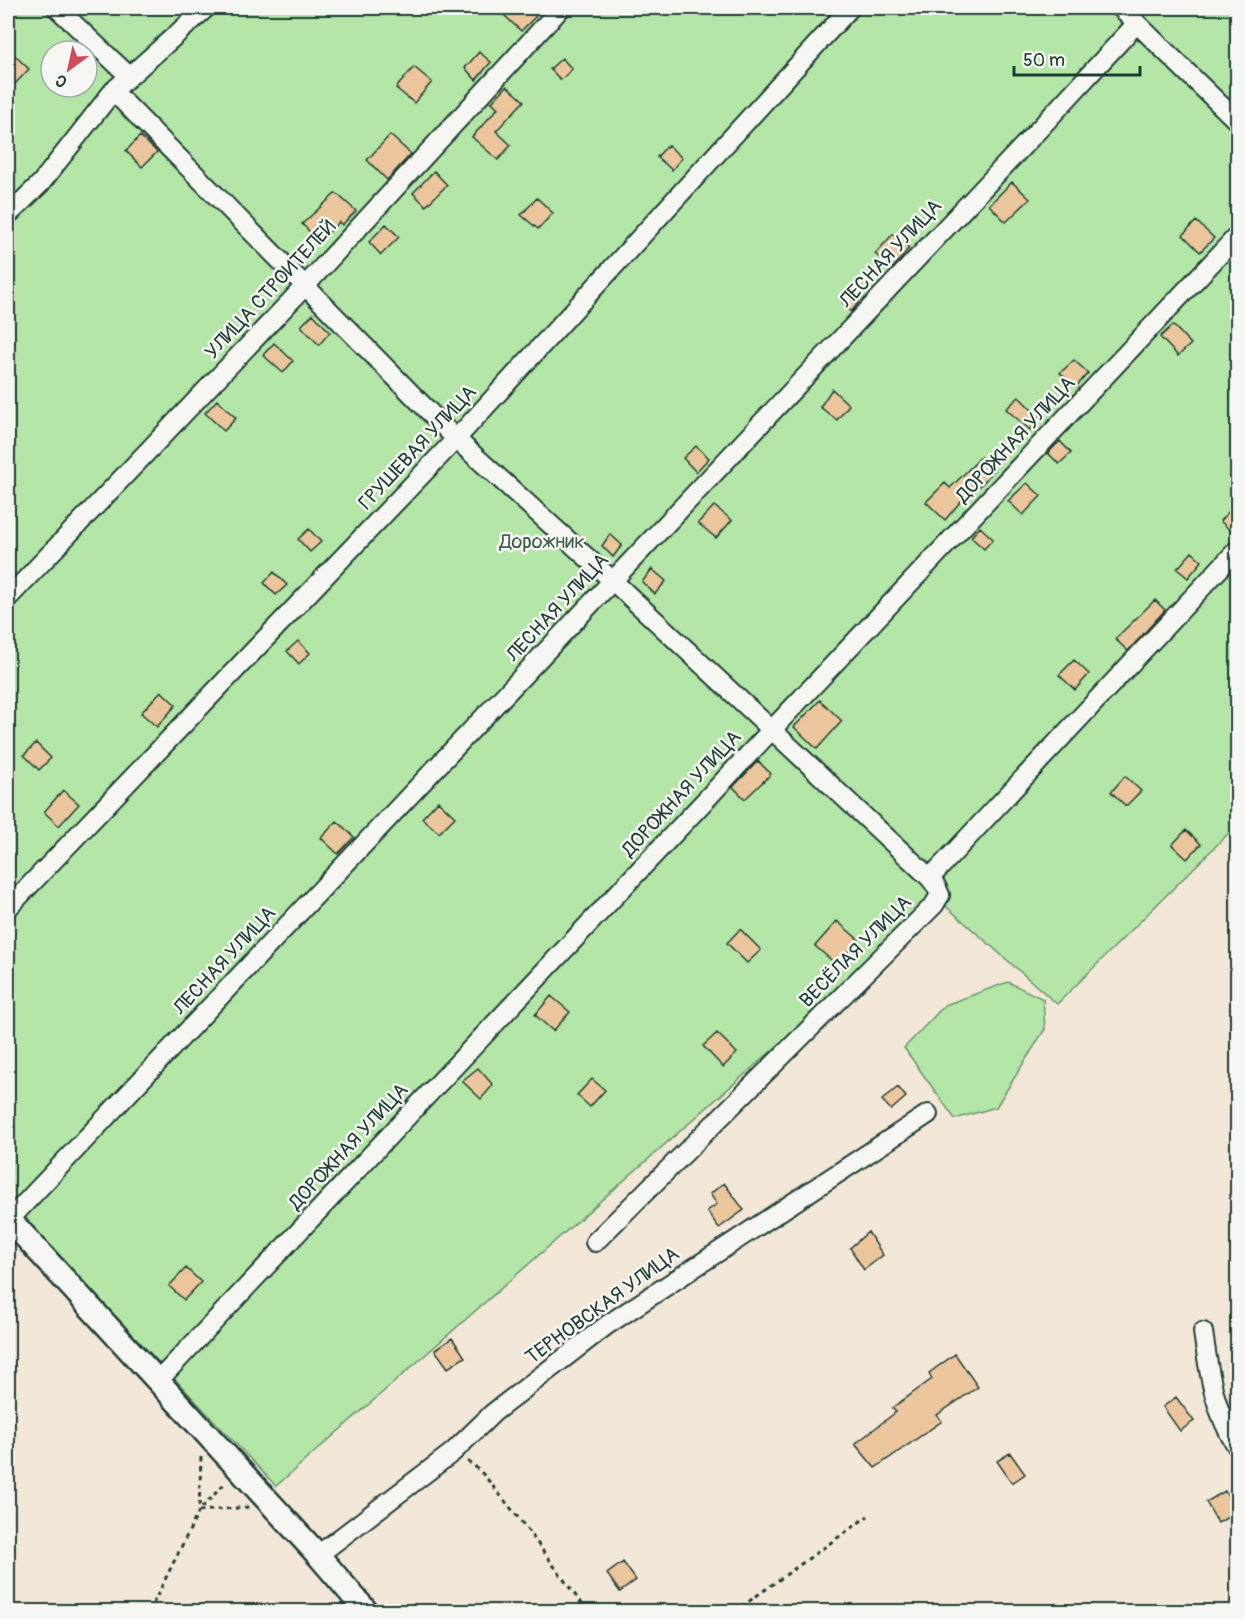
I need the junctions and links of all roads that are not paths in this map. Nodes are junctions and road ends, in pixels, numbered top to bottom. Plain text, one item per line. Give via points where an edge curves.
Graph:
1 (57, 8) edge
2 (206, 8) edge
3 (561, 8) edge
4 (850, 8) edge
5 (1121, 8) edge
6 (1137, 23) junction
7 (128, 75) junction
8 (113, 91) junction
9 (1238, 122) edge
10 (8, 215) edge
11 (1238, 235) edge
12 (305, 286) junction
13 (456, 439) junction
14 (1235, 556) edge
15 (613, 580) junction
16 (8, 597) edge
17 (771, 730) junction
18 (930, 878) junction
19 (8, 908) edge
20 (928, 1114) dead end
21 (8, 1219) edge
22 (595, 1242) dead end
23 (1203, 1332) dead end
24 (158, 1381) junction
25 (1238, 1448) edge
26 (318, 1555) junction
27 (367, 1611) edge

1 - 7 street
2 - 7 street
3 - 12 street, УЛИЦА СТРОИТЕЛЕЙ
4 - 13 street, ГРУШЕВАЯ УЛИЦА
5 - 6 street
6 - 9 street
6 - 15 street, ЛЕСНАЯ УЛИЦА
7 - 8 street
8 - 10 street via 41,183
8 - 12 street
11 - 17 street, ДОРОЖНАЯ УЛИЦА
12 - 13 street
12 - 16 street, УЛИЦА СТРОИТЕЛЕЙ
13 - 15 street
13 - 19 street, ГРУШЕВАЯ УЛИЦА
14 - 18 street
15 - 17 street
15 - 21 street, ЛЕСНАЯ УЛИЦА
17 - 18 street
17 - 24 street, ДОРОЖНАЯ УЛИЦА
18 - 22 street, ВЕСЁЛАЯ УЛИЦА via 940,895 934,905
20 - 26 street, ТЕРНОВСКАЯ УЛИЦА via 607,1324 493,1413 453,1452
21 - 24 street
23 - 25 street via 1216,1403
24 - 26 street
26 - 27 street

